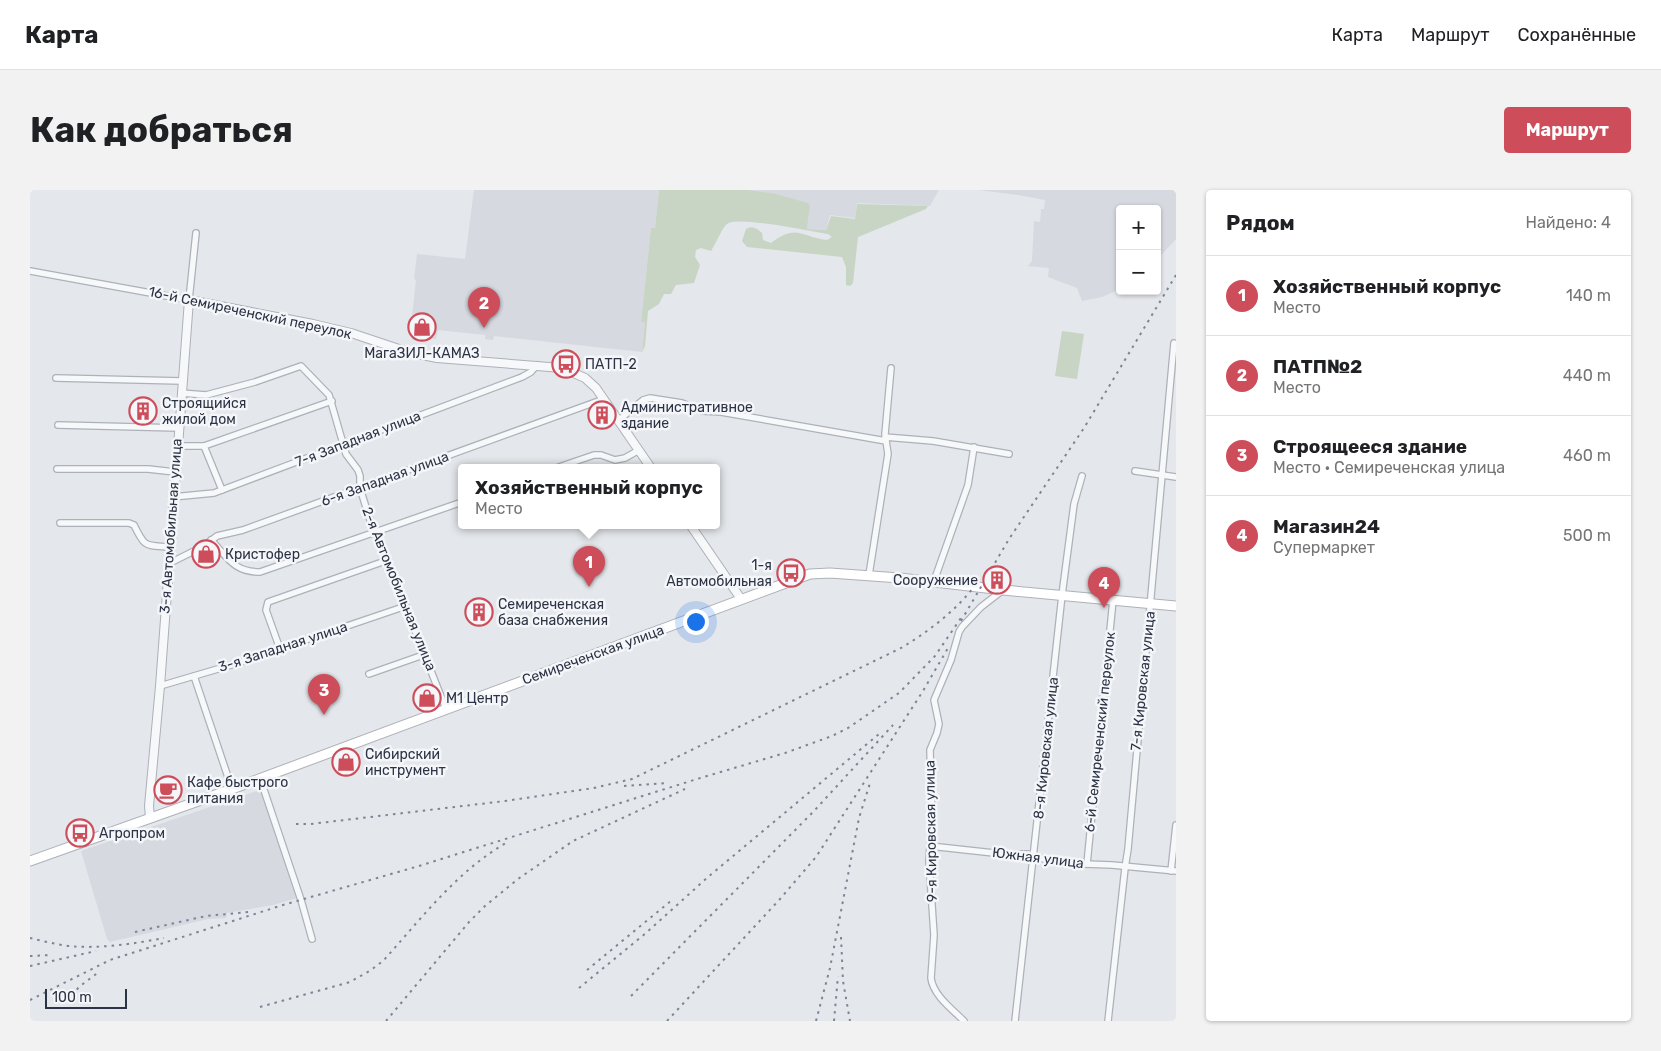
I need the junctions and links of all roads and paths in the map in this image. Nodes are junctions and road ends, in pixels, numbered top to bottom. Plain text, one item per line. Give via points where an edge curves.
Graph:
1 (196, 233) dead end
2 (30, 271) edge
3 (188, 300) junction
4 (1176, 344) edge
5 (537, 366) junction
6 (891, 368) dead end
7 (56, 378) dead end
8 (182, 381) junction
9 (181, 394) junction
10 (604, 399) junction
11 (332, 402) junction
12 (619, 420) junction
13 (58, 425) dead end
14 (179, 428) junction
15 (885, 439) junction
16 (343, 445) junction
17 (177, 446) junction
18 (204, 446) junction
19 (974, 448) junction
20 (639, 450) junction
21 (1009, 454) dead end
22 (568, 464) edge
23 (648, 464) edge
24 (57, 469) dead end
25 (175, 472) junction
26 (1135, 472) dead end
27 (1163, 474) junction
28 (1082, 476) dead end
29 (1176, 477) edge
30 (360, 488) junction
31 (222, 490) junction
32 (173, 496) junction
33 (458, 503) edge
34 (60, 523) dead end
35 (692, 529) edge
36 (374, 533) junction
37 (211, 540) junction
38 (169, 547) junction
39 (388, 560) junction
40 (168, 564) junction
41 (869, 575) junction
42 (934, 581) junction
43 (1003, 590) junction
44 (1062, 595) junction
45 (741, 600) junction
46 (1113, 600) junction
47 (1151, 603) junction
48 (406, 606) junction
49 (1176, 606) edge
50 (280, 649) junction
51 (426, 654) junction
52 (369, 674) dead end
53 (194, 676) junction
54 (160, 686) junction
55 (446, 710) junction
56 (260, 778) junction
57 (232, 789) junction
58 (150, 818) junction
59 (1176, 825) edge
60 (930, 846) junction
61 (1034, 855) junction
62 (30, 861) edge
63 (1087, 864) junction
64 (1125, 868) junction
65 (1174, 871) edge
66 (312, 939) dead end
67 (964, 1021) edge
68 (1015, 1021) edge
69 (1108, 1021) edge

1 - 3 street, 3-я Автомобильная улица
2 - 3 street, 16-й Семиреченский переулок
3 - 5 street, 16-й Семиреченский переулок via 334,328 437,358
3 - 8 street, 3-я Автомобильная улица
4 - 27 street, 7-я Кировская улица
5 - 10 street, 16-й Семиреченский переулок via 562,368 585,378
5 - 16 street, 7-я Западная улица via 522,377
6 - 15 street
7 - 8 street
8 - 9 street, 3-я Автомобильная улица
9 - 11 street, 2-я Автомобильная улица via 206,395 301,366 323,387
9 - 14 street, 3-я Автомобильная улица
10 - 12 street
10 - 30 street, 6-я Западная улица
11 - 16 street, 2-я Автомобильная улица
11 - 18 street
12 - 15 street via 650,398 702,411
12 - 20 street
13 - 14 street
14 - 17 street, 3-я Автомобильная улица
15 - 19 street via 933,441
15 - 41 street via 888,454
16 - 30 street, 2-я Автомобильная улица via 358,470
16 - 31 street, 7-я Западная улица
17 - 18 street
17 - 25 street, 3-я Автомобильная улица
18 - 31 street
19 - 21 street
19 - 42 street via 968,485
20 - 22 street via 615,460 601,454
20 - 23 street
24 - 25 street
25 - 32 street, 3-я Автомобильная улица
26 - 27 street
27 - 29 street
27 - 47 street, 7-я Кировская улица
28 - 44 street, 8-я Кировская улица via 1074,504
30 - 36 street, 2-я Автомобильная улица
30 - 37 street, 6-я Западная улица
31 - 32 street, 7-я Западная улица
32 - 38 street, 3-я Автомобильная улица
33 - 36 street
34 - 38 street via 129,523 134,525 147,545
35 - 45 street
36 - 37 street via 260,572 237,568
36 - 39 street, 2-я Автомобильная улица
37 - 40 street, 6-я Западная улица
38 - 40 street, 3-я Автомобильная улица
39 - 48 street, 2-я Автомобильная улица
39 - 50 street via 268,602 266,610
40 - 54 street, 3-я Автомобильная улица
41 - 42 main road, Семиреченская улица
41 - 45 main road, Семиреченская улица via 810,574
42 - 43 main road, Семиреченская улица
43 - 44 main road, Семиреченская улица
43 - 60 street, 9-я Кировская улица via 962,627 934,700 939,724 930,750
44 - 46 main road, Семиреченская улица
44 - 61 street, 8-я Кировская улица
45 - 55 main road, Семиреченская улица
46 - 47 main road, Семиреченская улица
46 - 63 street, 6-й Семиреченский переулок
47 - 49 main road, Семиреченская улица
47 - 64 street, 7-я Кировская улица
48 - 50 street, 3-я Западная улица
48 - 51 street, 2-я Автомобильная улица
50 - 53 street, 3-я Западная улица
51 - 52 street
51 - 55 street, 2-я Автомобильная улица
53 - 54 street, 3-я Западная улица
53 - 57 street
54 - 58 street, 3-я Автомобильная улица via 148,806
55 - 56 main road, Семиреченская улица
56 - 57 main road, Семиреченская улица
56 - 66 street
57 - 58 main road, Семиреченская улица
58 - 62 main road, Семиреченская улица
59 - 65 street
60 - 61 street, Южная улица
60 - 67 street, 9-я Кировская улица via 934,935 931,978 936,992
61 - 63 street, Южная улица via 1056,863
61 - 68 street, 8-я Кировская улица
63 - 64 street, Южная улица
64 - 65 street, Южная улица
64 - 69 street, 7-я Кировская улица

